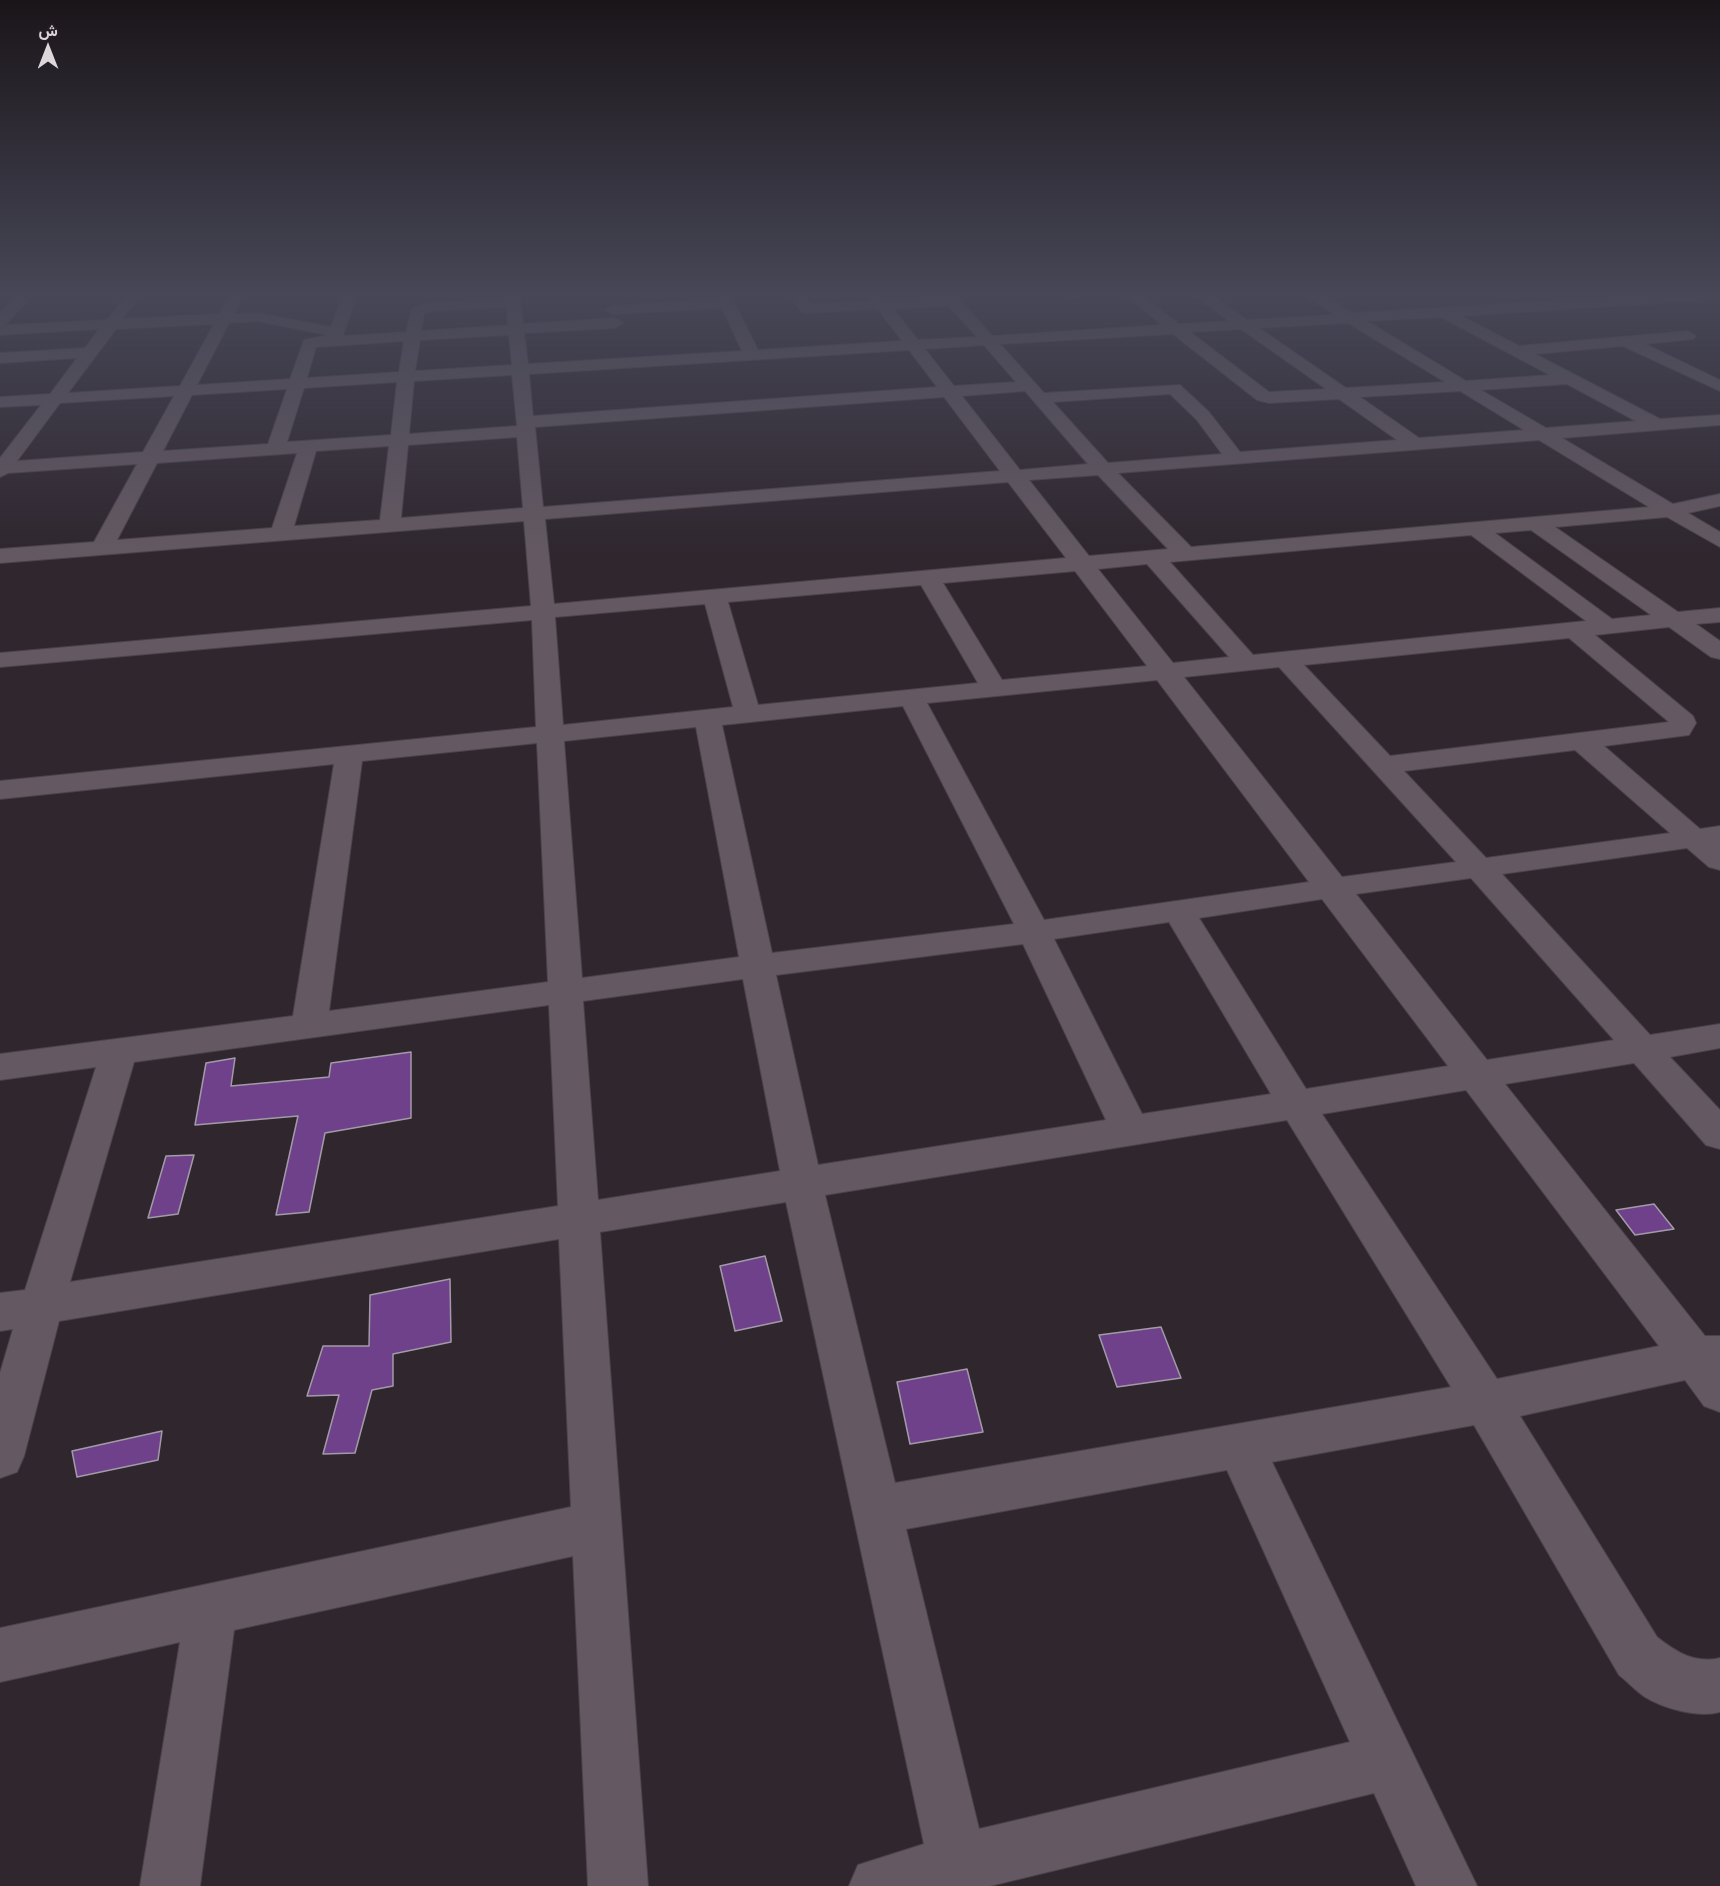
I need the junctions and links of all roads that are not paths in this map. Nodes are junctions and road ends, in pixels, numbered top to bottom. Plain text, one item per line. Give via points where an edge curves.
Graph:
1 (67, 382) edge
2 (191, 382) edge
3 (327, 382) edge
4 (405, 382) edge
5 (521, 382) edge
6 (709, 382) edge
7 (940, 382) edge
8 (1025, 382) edge
9 (1328, 382) edge
10 (1455, 382) edge
11 (1530, 382) edge
12 (1576, 382) edge
13 (1246, 383) joint
14 (296, 384) junction
15 (1222, 385) dead end
16 (1198, 387) dead end
17 (1463, 387) junction
18 (1174, 389) junction
19 (186, 391) junction
20 (947, 392) junction
21 (1034, 392) junction
22 (1345, 394) junction
23 (54, 399) junction
24 (0, 402) edge
25 (718, 408) junction
26 (1720, 420) edge
27 (1655, 424) junction
28 (525, 426) junction
29 (1543, 434) junction
30 (399, 440) junction
31 (1415, 444) junction
32 (308, 446) junction
33 (276, 448) junction
34 (150, 457) junction
35 (1235, 458) junction
36 (5, 459) edge
37 (1102, 468) junction
38 (1013, 475) junction
39 (1720, 500) edge
40 (1670, 511) junction
41 (533, 514) junction
42 (1535, 523) junction
43 (390, 525) junction
44 (1475, 528) junction
45 (281, 534) junction
46 (1720, 541) edge
47 (102, 548) junction
48 (1185, 554) junction
49 (0, 556) edge
50 (1153, 557) junction
51 (1082, 563) junction
52 (928, 577) junction
53 (714, 595) junction
54 (543, 611) junction
55 (1720, 615) edge
56 (1673, 620) junction
57 (1607, 626) junction
58 (1574, 630) junction
59 (1720, 652) edge
60 (1286, 659) junction
61 (0, 660) edge
62 (1247, 663) junction
63 (1165, 672) junction
64 (995, 690) junction
65 (910, 697) junction
66 (748, 714) junction
67 (706, 718) junction
68 (550, 735) junction
69 (1581, 741) junction
70 (350, 755) junction
71 (1384, 765) junction
72 (0, 790) edge
73 (1707, 837) edge
74 (1720, 861) edge
75 (1479, 868) junction
76 (1332, 888) junction
77 (1178, 910) junction
78 (1034, 932) junction
79 (757, 966) junction
80 (566, 991) junction
81 (309, 1025) junction
82 (1720, 1036) edge
83 (1639, 1049) junction
84 (119, 1052) junction
85 (0, 1067) edge
86 (1475, 1074) junction
87 (1298, 1105) junction
88 (1131, 1131) junction
89 (1720, 1135) edge
90 (802, 1182) junction
91 (579, 1217) junction
92 (41, 1306) junction
93 (0, 1312) edge
94 (1712, 1367) edge
95 (1486, 1402) junction
96 (1239, 1445) junction
97 (0, 1456) edge
98 (879, 1510) junction
99 (597, 1526) junction
100 (212, 1610) junction
101 (0, 1655) edge
102 (1720, 1685) edge
103 (1388, 1761) junction
104 (958, 1864) junction
105 (170, 1886) edge
106 (618, 1886) edge
107 (879, 1886) edge
108 (1447, 1886) edge

1 - 23 street
2 - 19 street
3 - 14 street
4 - 30 street
5 - 28 street
6 - 25 street
7 - 20 street
8 - 21 street
9 - 22 street
10 - 17 street
11 - 17 street
12 - 27 street
13 - 15 street
13 - 22 street via 1263,396 1277,399
14 - 19 street
14 - 33 street
16 - 18 street
17 - 22 street
17 - 29 street
18 - 21 street
18 - 35 street via 1203,416
19 - 23 street
19 - 34 street
20 - 21 street
20 - 25 street
20 - 38 street
21 - 37 street
22 - 31 street
23 - 24 street
23 - 36 street
25 - 28 street
26 - 27 street
27 - 29 street
28 - 30 street
28 - 41 street
29 - 31 street
29 - 40 street
30 - 32 street
30 - 43 street
31 - 35 street
32 - 33 street
32 - 45 street
33 - 34 street
34 - 36 street
34 - 47 street
35 - 37 street
37 - 38 street
37 - 48 street
38 - 41 street
38 - 51 street
39 - 40 street
40 - 42 street
40 - 46 street
41 - 43 street
41 - 54 street
42 - 44 street
42 - 56 street
43 - 45 street
44 - 48 street
44 - 57 street
45 - 47 street
47 - 49 street
48 - 50 street
50 - 51 street
50 - 62 street
51 - 52 street
51 - 63 street
52 - 53 street
52 - 64 street
53 - 54 street
53 - 66 street
54 - 61 street
54 - 68 street
55 - 56 street
56 - 57 street
56 - 59 street
57 - 58 street
58 - 60 street
58 - 69 street via 1680,716 1683,723 1680,729
60 - 62 street
60 - 71 street
62 - 63 street
63 - 64 street
63 - 76 street
64 - 65 street
65 - 66 street
65 - 78 street
66 - 67 street
67 - 68 street
67 - 79 street
68 - 70 street
68 - 80 street
69 - 71 street
69 - 73 street
70 - 72 street
70 - 81 street
71 - 75 street
73 - 74 street
73 - 75 street
75 - 76 street
75 - 83 street
76 - 77 street
76 - 86 street
77 - 78 street
77 - 87 street
78 - 79 street
78 - 88 street
79 - 80 street
79 - 90 street
80 - 81 street
80 - 91 street
81 - 84 street
82 - 83 street
83 - 86 street
83 - 89 street
84 - 85 street
84 - 92 street
86 - 87 street
86 - 94 street
87 - 88 street
87 - 95 street
88 - 90 street
90 - 91 street
90 - 98 street
91 - 92 street
91 - 99 street
92 - 93 street
92 - 97 street
94 - 95 street
95 - 96 street
95 - 102 street via 1638,1656 1665,1678 1708,1688
96 - 98 street
96 - 103 street
98 - 104 street
99 - 100 street
99 - 106 street
100 - 101 street
100 - 105 street
103 - 104 street
103 - 108 street
104 - 107 street

